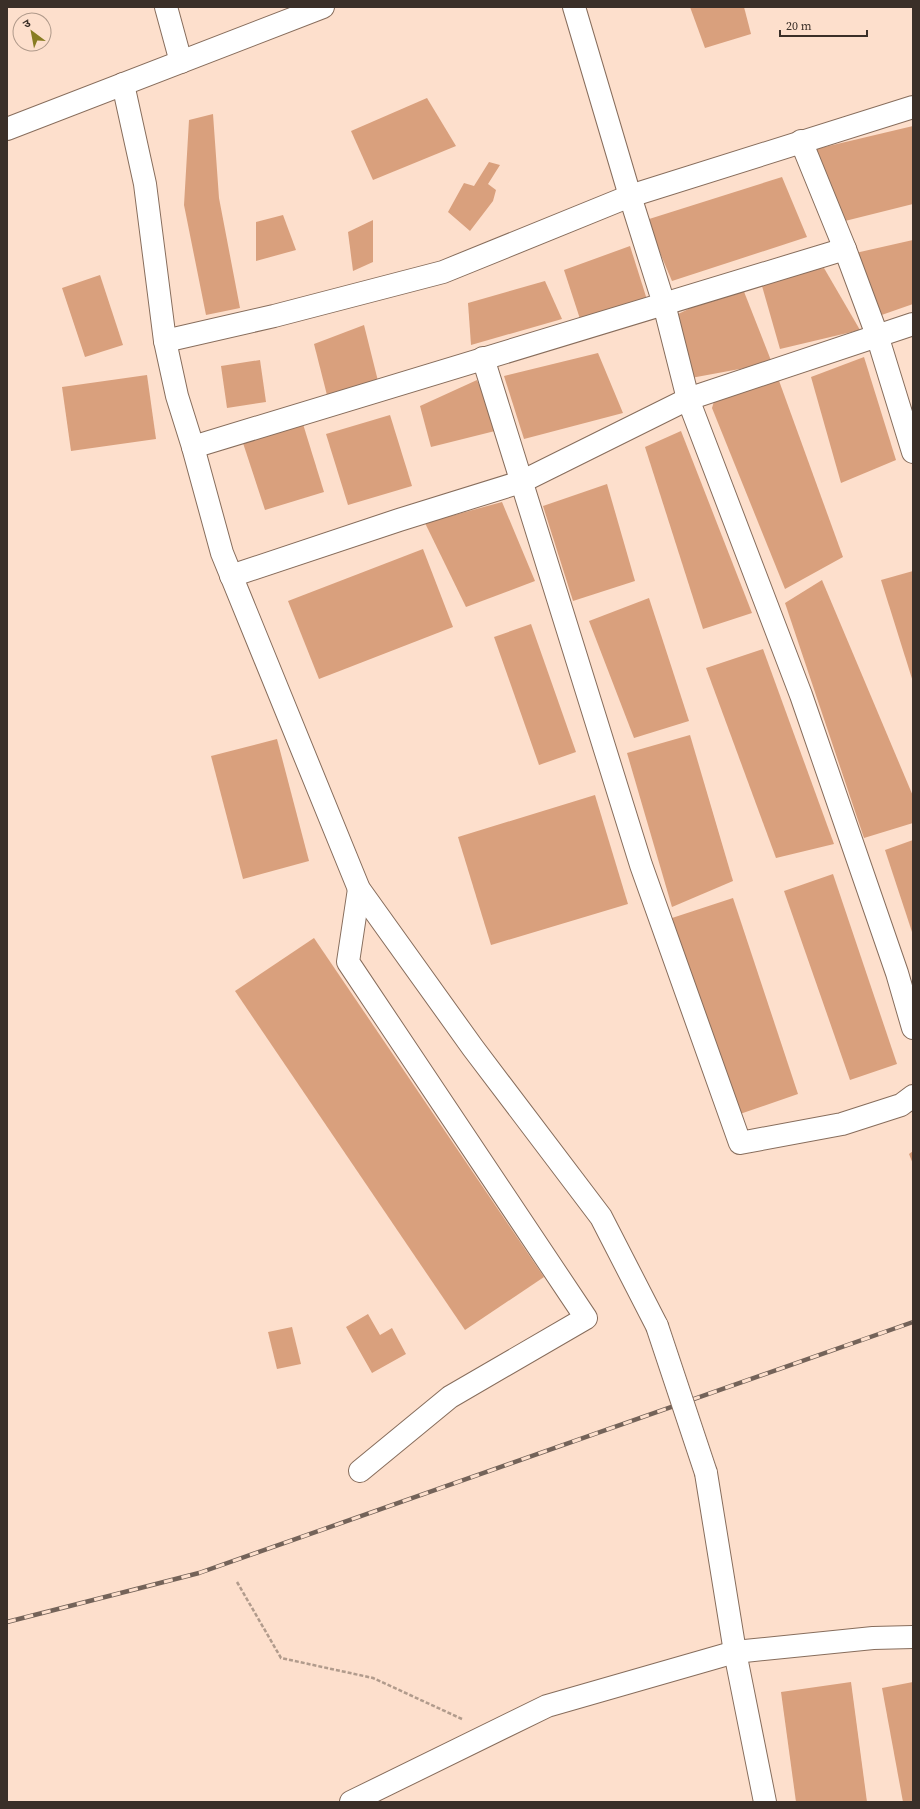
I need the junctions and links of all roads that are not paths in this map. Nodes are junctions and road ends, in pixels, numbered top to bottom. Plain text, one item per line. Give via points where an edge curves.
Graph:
1 (166, 7) edge
2 (323, 7) edge
3 (574, 7) edge
4 (181, 62) junction
5 (123, 84) junction
6 (913, 107) edge
7 (7, 130) edge
8 (801, 141) junction
9 (630, 196) junction
10 (845, 249) junction
11 (664, 304) junction
12 (913, 324) edge
13 (877, 335) junction
14 (165, 341) junction
15 (483, 358) junction
16 (688, 399) junction
17 (193, 447) junction
18 (913, 452) edge
19 (521, 482) junction
20 (231, 576) junction
21 (359, 889) junction
22 (913, 1028) edge
23 (913, 1096) edge
24 (360, 1471) dead end
25 (913, 1637) edge
26 (735, 1652) junction
27 (351, 1802) edge
28 (764, 1802) edge

1 - 4 street
2 - 4 street
3 - 9 street
4 - 5 street
5 - 7 street
5 - 14 street via 145,184
6 - 8 street
8 - 9 street
8 - 10 street
9 - 11 street
9 - 14 street via 443,272
10 - 11 street
10 - 13 street
11 - 15 street
11 - 16 street
12 - 13 street
13 - 16 street
13 - 18 street
14 - 17 street via 177,396
15 - 17 street
15 - 19 street
16 - 19 street
16 - 22 street via 801,695 897,973
17 - 20 street
19 - 20 street
19 - 23 street via 641,865 740,1143 842,1124 901,1105
20 - 21 street
21 - 24 street via 348,962 586,1318 450,1397
21 - 26 street, bridge via 473,1048 601,1217 657,1326 706,1473
25 - 26 street via 873,1638
26 - 27 street via 547,1706
26 - 28 street

